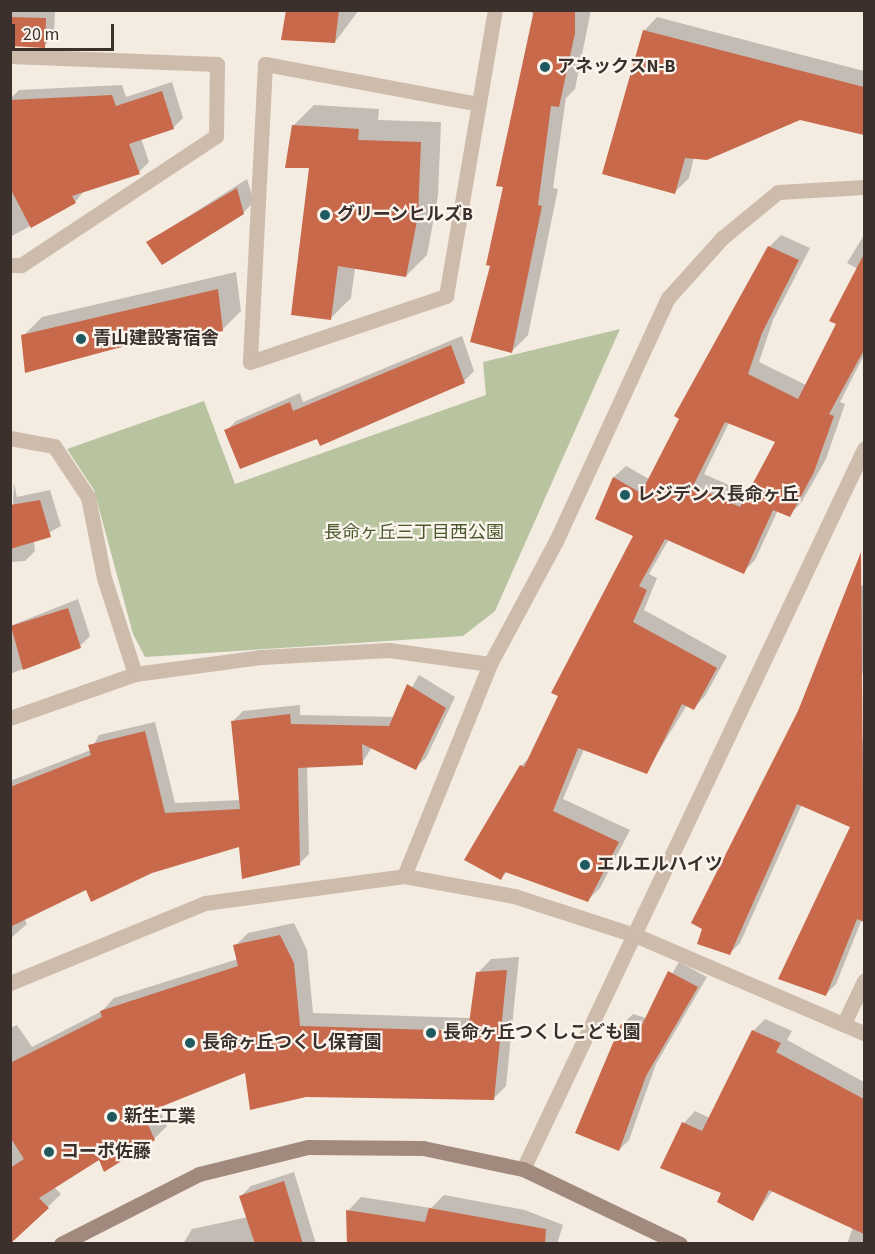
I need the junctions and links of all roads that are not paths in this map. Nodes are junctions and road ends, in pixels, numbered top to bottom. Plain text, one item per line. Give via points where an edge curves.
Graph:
1 (495, 10) edge
2 (10, 57) edge
3 (479, 104) junction
4 (864, 187) edge
5 (10, 265) edge
6 (10, 438) edge
7 (864, 449) edge
8 (490, 664) junction
9 (135, 674) junction
10 (10, 718) edge
11 (404, 876) junction
12 (635, 935) junction
13 (864, 981) edge
14 (10, 983) edge
15 (844, 1023) junction
16 (864, 1033) edge
17 (523, 1169) junction
18 (61, 1244) edge
19 (680, 1244) edge

1 - 3 street
2 - 5 street via 217,64 216,136 21,265
3 - 3 street via 446,296 249,362 265,64
4 - 8 street via 778,192 722,238 668,298 553,548
6 - 9 street via 54,446 88,496 104,578
7 - 12 street
8 - 9 street via 389,650 261,657
8 - 11 street
9 - 10 street
11 - 12 street via 514,896
11 - 14 street via 205,903
12 - 15 street
12 - 17 street
13 - 15 street
15 - 16 street
17 - 18 street via 423,1148 308,1147 199,1174
17 - 19 street

